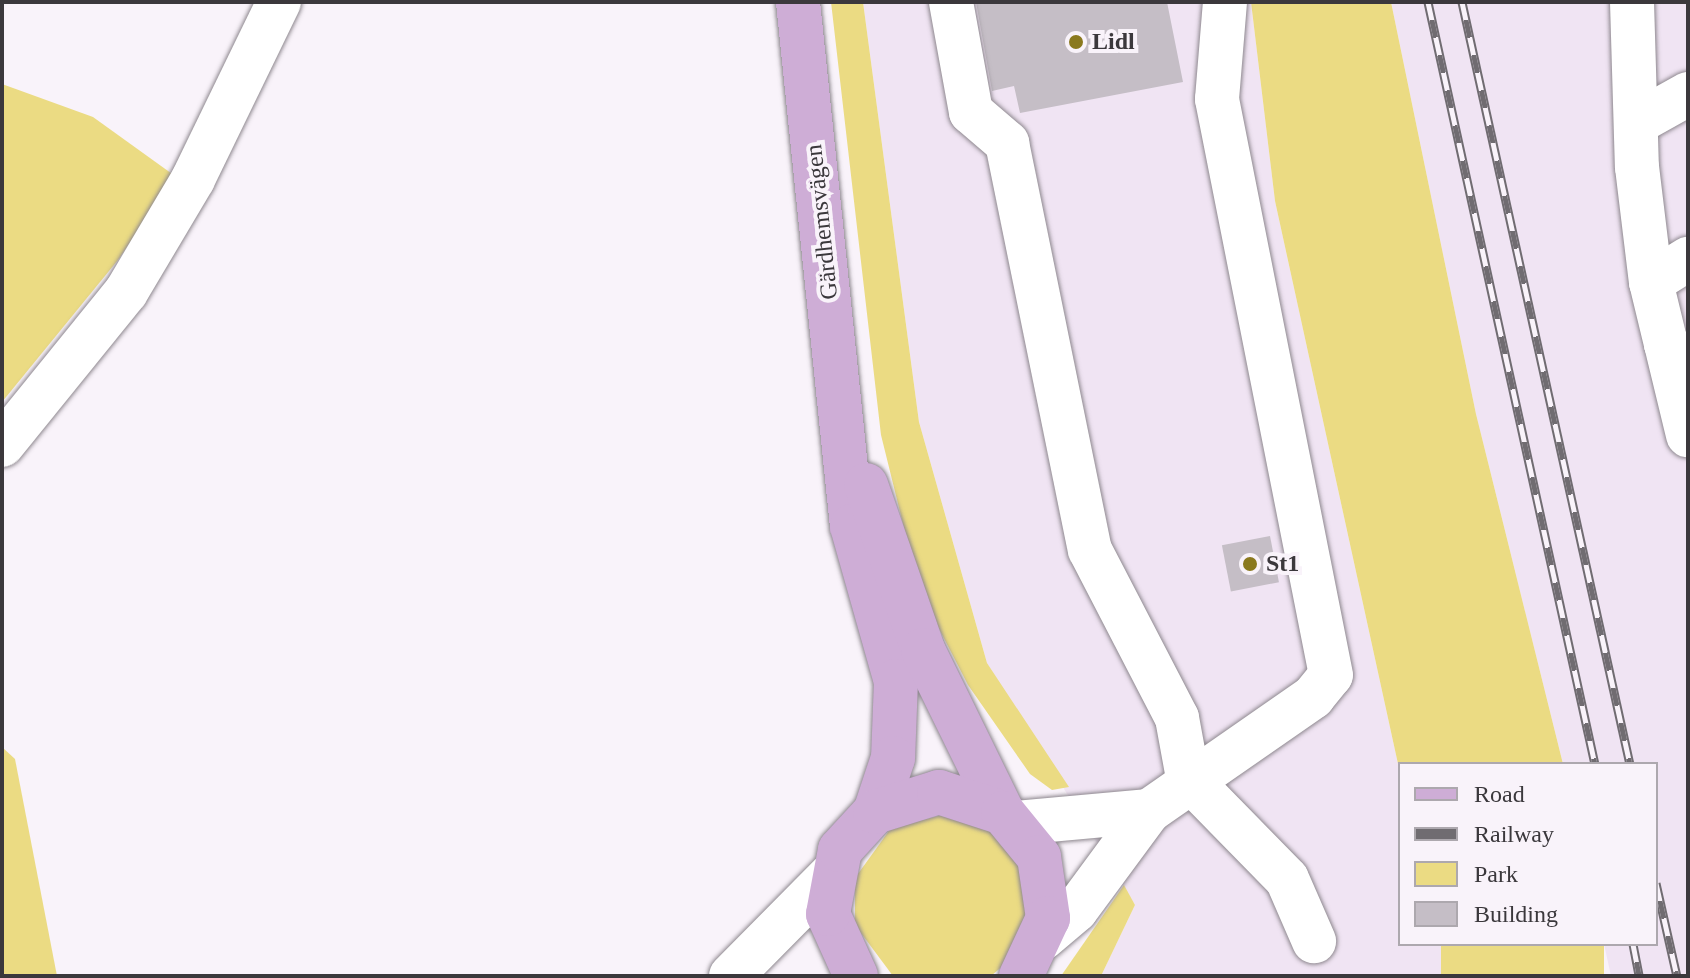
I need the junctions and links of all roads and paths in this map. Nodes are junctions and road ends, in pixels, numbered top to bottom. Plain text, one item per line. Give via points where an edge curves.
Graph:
1 (279, 2) edge
2 (798, 2) edge
3 (951, 2) edge
4 (1225, 2) edge
5 (1632, 2) edge
6 (1688, 94) edge
7 (1636, 123) junction
8 (1688, 259) edge
9 (1651, 282) junction
10 (1677, 353) edge
11 (1688, 435) edge
12 (846, 443) junction
13 (2, 445) edge
14 (1188, 778) junction
15 (1149, 811) junction
16 (875, 812) junction
17 (1009, 818) junction
18 (831, 875) junction
19 (1043, 938) junction
20 (1314, 941) dead end
21 (731, 976) edge
22 (856, 976) edge
23 (1021, 976) edge

1 - 13 street via 193,179 126,292
2 - 12 main road, Gärdhemsvägen
3 - 14 street via 971,112 1007,143 1090,550 1177,718
4 - 14 street via 1217,99 1331,675 1313,697
5 - 7 street
6 - 7 street
7 - 9 street
8 - 9 street
9 - 10 street
10 - 11 street
12 - 16 main road, Gärdhemsvägen via 864,588 896,681 899,714
12 - 17 main road, Gärdhemsvägen via 923,650
14 - 15 street
14 - 20 street via 1287,879
15 - 17 street
15 - 19 street via 1076,910
16 - 17 main road via 939,792
16 - 18 main road via 855,829
17 - 19 main road, Gärdhemsvägen via 1046,877
18 - 21 street
18 - 22 main road via 832,934
19 - 23 main road

